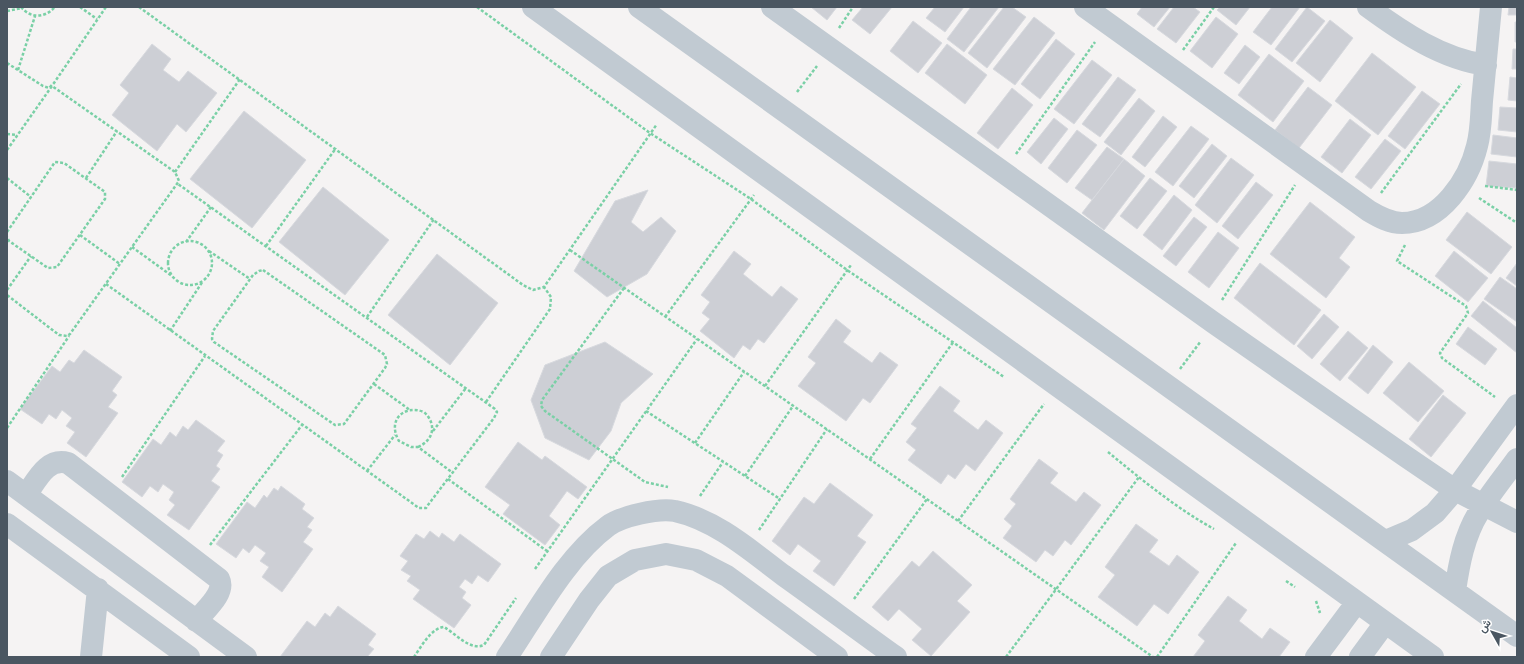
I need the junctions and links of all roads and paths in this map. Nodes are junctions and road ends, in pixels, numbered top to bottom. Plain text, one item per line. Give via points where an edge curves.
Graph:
1 (22, 7) edge
2 (55, 7) edge
3 (80, 7) edge
4 (106, 7) edge
5 (139, 7) edge
6 (477, 7) edge
7 (533, 7) edge
8 (639, 7) edge
9 (772, 7) edge
10 (1084, 7) edge
11 (1214, 7) edge
12 (1368, 7) edge
13 (1491, 7) edge
14 (7, 11) edge
15 (35, 16) junction
16 (98, 19) junction
17 (1108, 24) junction
18 (830, 48) junction
19 (7, 63) edge
20 (1480, 65) junction
21 (1171, 68) junction
22 (18, 70) junction
23 (240, 79) junction
24 (52, 86) junction
25 (669, 106) junction
26 (784, 110) junction
27 (117, 131) junction
28 (650, 133) junction
29 (7, 134) edge
30 (17, 135) junction
31 (336, 148) junction
32 (7, 150) edge
33 (1307, 166) junction
34 (175, 172) junction
35 (1004, 172) junction
36 (768, 177) junction
37 (7, 178) edge
38 (86, 178) junction
39 (178, 184) junction
40 (1460, 184) junction
41 (1517, 190) edge
42 (31, 197) junction
43 (751, 199) junction
44 (211, 207) junction
45 (1368, 211) junction
46 (434, 219) junction
47 (1420, 220) junction
48 (1517, 223) edge
49 (7, 232) edge
50 (80, 235) junction
51 (7, 237) edge
52 (186, 242) junction
53 (266, 246) junction
54 (132, 247) junction
55 (864, 247) junction
56 (208, 250) junction
57 (570, 250) junction
58 (31, 256) junction
59 (120, 264) junction
60 (847, 270) junction
61 (174, 278) junction
62 (250, 279) junction
63 (203, 281) junction
64 (106, 284) junction
65 (544, 287) junction
66 (624, 288) junction
67 (7, 290) edge
68 (7, 295) edge
69 (367, 317) junction
70 (665, 317) junction
71 (968, 321) junction
72 (1212, 321) junction
73 (170, 331) junction
74 (70, 334) junction
75 (697, 339) junction
76 (953, 342) junction
77 (206, 356) junction
78 (744, 372) junction
79 (1007, 379) dead end
80 (374, 384) junction
81 (1168, 385) junction
82 (765, 386) junction
83 (466, 388) junction
84 (1038, 399) dead end
85 (486, 402) junction
86 (1045, 403) junction
87 (793, 406) junction
88 (1050, 408) dead end
89 (1515, 408) edge
90 (410, 410) junction
91 (646, 411) junction
92 (302, 424) junction
93 (7, 428) edge
94 (827, 429) junction
95 (433, 431) junction
96 (396, 435) junction
97 (695, 444) junction
98 (418, 447) junction
99 (1106, 451) dead end
100 (1154, 456) junction
101 (612, 459) junction
102 (1517, 459) edge
103 (870, 460) junction
104 (724, 462) junction
105 (367, 471) junction
106 (453, 473) junction
107 (745, 476) junction
108 (1138, 478) junction
109 (448, 479) junction
110 (7, 481) edge
111 (673, 488) dead end
112 (1455, 490) junction
113 (693, 494) dead end
114 (26, 495) junction
115 (110, 495) junction
116 (699, 497) junction
117 (704, 499) dead end
118 (780, 499) junction
119 (927, 499) junction
120 (1484, 505) junction
121 (958, 521) junction
122 (1517, 522) edge
123 (7, 524) edge
124 (1217, 531) dead end
125 (1230, 538) dead end
126 (1386, 541) junction
127 (1237, 542) junction
128 (1243, 546) dead end
129 (747, 548) junction
130 (547, 551) junction
131 (198, 561) junction
132 (534, 570) dead end
133 (1284, 579) dead end
134 (1296, 588) dead end
135 (98, 589) junction
136 (1056, 589) junction
137 (1455, 591) junction
138 (518, 596) dead end
139 (1310, 597) dead end
140 (1356, 602) junction
141 (1320, 614) dead end
142 (841, 617) junction
143 (196, 621) junction
144 (1385, 623) junction
145 (1517, 636) edge
146 (91, 657) edge
147 (189, 657) edge
148 (246, 657) edge
149 (414, 657) edge
150 (507, 657) edge
151 (551, 657) edge
152 (837, 657) edge
153 (896, 657) edge
154 (1006, 657) edge
155 (1153, 657) edge
156 (1157, 657) edge
157 (1316, 657) edge
158 (1360, 657) edge
159 (1433, 657) edge

1 - 14 path
1 - 15 path
2 - 15 path via 43,16
3 - 16 path
4 - 16 path
5 - 23 path
6 - 28 path
7 - 25 street
8 - 26 street
9 - 18 street
10 - 17 street
11 - 21 path
12 - 20 street via 1413,38 1446,54
13 - 20 street
15 - 22 path
16 - 24 path
17 - 21 street
17 - 35 path
18 - 26 path
18 - 35 street
19 - 22 path
20 - 40 street via 1477,146
20 - 45 path
21 - 33 street
22 - 24 path via 43,86
23 - 31 path
23 - 34 path
24 - 27 path
24 - 30 path
25 - 28 path
25 - 36 street
26 - 81 street
27 - 34 path
27 - 38 path
28 - 43 path
28 - 57 path
29 - 30 path
30 - 32 path
31 - 46 path
31 - 53 path
33 - 45 street
33 - 72 path
34 - 39 path via 179,177
35 - 72 street
36 - 43 path
36 - 55 street
37 - 42 path
38 - 42 path via 58,161 53,164
38 - 50 path via 104,190 106,196
39 - 44 path
39 - 54 path
40 - 41 path
40 - 47 street via 1436,212
40 - 48 path
42 - 49 path
43 - 60 path
43 - 70 path
44 - 52 path
44 - 53 path
45 - 47 street via 1384,220 1402,223
46 - 65 path via 528,288 539,290
46 - 69 path
47 - 89 path via 1397,261 1468,309 1468,313 1440,356
50 - 58 path via 57,267 48,268
50 - 59 path
51 - 58 path
52 - 56 path via 198,243
52 - 61 path via 173,249 170,256 169,271
53 - 69 path
54 - 59 path
54 - 61 path
55 - 60 path
55 - 71 street
56 - 62 path
56 - 63 path via 212,266
57 - 65 path
57 - 66 path
58 - 67 path
59 - 64 path
60 - 76 path
60 - 82 path
61 - 63 path via 188,285
62 - 80 path via 259,271 267,272 385,355 387,364
62 - 80 path via 213,331 214,342 335,425 344,424
63 - 73 path
64 - 73 path
64 - 74 path
65 - 85 path via 551,297 550,309
66 - 70 path
66 - 101 path via 541,403 545,411
68 - 74 path via 59,335
69 - 83 path
70 - 75 path
71 - 76 path
71 - 100 street
72 - 81 path
72 - 112 street
73 - 77 path
74 - 93 path
75 - 78 path
75 - 91 path
76 - 79 path
76 - 103 path
77 - 92 path
77 - 115 path
78 - 82 path
78 - 97 path
80 - 90 path
81 - 126 street
82 - 87 path
83 - 85 path
83 - 95 path
84 - 86 path
85 - 106 path via 496,409 496,416
86 - 88 path
86 - 121 path
87 - 94 path
87 - 107 path
89 - 112 street
90 - 95 path via 424,412 432,424
90 - 96 path via 399,416 394,429
91 - 97 path
91 - 101 path
92 - 105 path
92 - 131 path
94 - 103 path
94 - 118 path
95 - 98 path via 425,444
96 - 98 path via 404,445
96 - 105 path
97 - 104 path
98 - 106 path
99 - 108 path
100 - 108 path
100 - 140 street
101 - 111 path via 645,482
101 - 130 path
102 - 120 street
103 - 119 path
104 - 107 path
104 - 116 path
105 - 109 path via 423,509
106 - 109 path
107 - 118 path
108 - 124 path via 1191,516
108 - 136 path
109 - 130 path
110 - 114 street
112 - 120 street
112 - 126 street via 1435,513 1412,530
113 - 116 path
114 - 115 street via 48,466 63,462 68,463
114 - 143 street
115 - 131 street
116 - 117 path
118 - 129 path
119 - 121 path
119 - 142 path
120 - 122 street
120 - 137 street via 1467,537
121 - 136 path
123 - 135 street
125 - 127 path
126 - 137 street
127 - 128 path
127 - 156 path
129 - 142 street
129 - 150 street via 712,525 674,511 643,513 609,525 585,546 563,574
130 - 132 path
131 - 143 street via 217,576 221,586 219,593
133 - 134 path
135 - 146 street
135 - 147 street
136 - 154 path
136 - 155 path
137 - 145 street
138 - 149 path via 484,645 473,646 448,629 440,628 434,631
139 - 141 path via 1316,601
140 - 144 street
140 - 157 street
142 - 153 street
143 - 148 street
144 - 158 street
144 - 159 street
151 - 152 street via 608,576 635,560 666,554 696,560 727,576

